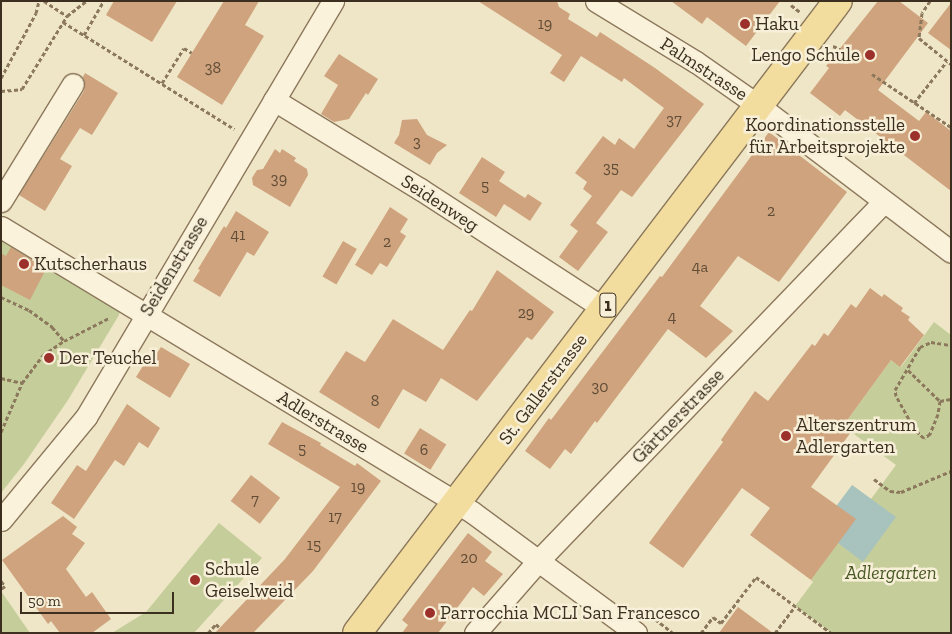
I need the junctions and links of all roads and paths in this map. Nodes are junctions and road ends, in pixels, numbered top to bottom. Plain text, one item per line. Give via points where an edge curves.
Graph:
1 (39, 1) edge
2 (44, 1) edge
3 (86, 1) edge
4 (104, 1) edge
5 (333, 1) edge
6 (596, 1) edge
7 (838, 1) edge
8 (930, 1) edge
9 (791, 5) dead end
10 (804, 15) dead end
11 (67, 16) junction
12 (63, 22) junction
13 (84, 35) junction
14 (192, 53) dead end
15 (949, 62) edge
16 (872, 74) dead end
17 (1, 78) edge
18 (162, 82) junction
19 (73, 84) dead end
20 (1, 92) edge
21 (274, 100) junction
22 (914, 103) junction
23 (759, 106) junction
24 (951, 127) edge
25 (250, 139) junction
26 (1, 201) edge
27 (884, 202) junction
28 (1, 227) edge
29 (951, 252) edge
30 (1, 297) edge
31 (605, 309) junction
32 (146, 314) junction
33 (116, 317) dead end
34 (64, 341) junction
35 (951, 345) edge
36 (908, 370) junction
37 (1, 378) edge
38 (22, 383) junction
39 (951, 399) edge
40 (940, 401) junction
41 (1, 432) edge
42 (951, 470) edge
43 (874, 479) dead end
44 (456, 503) junction
45 (1, 520) edge
46 (538, 561) junction
47 (1, 581) edge
48 (1, 589) edge
49 (795, 606) junction
50 (642, 610) dead end
51 (219, 627) dead end
52 (208, 633) edge
53 (357, 633) edge
54 (475, 633) edge
55 (636, 633) edge
56 (673, 633) edge
57 (701, 633) edge
58 (776, 633) edge
59 (831, 633) edge

1 - 17 path via 36,13
2 - 11 path
3 - 11 path
4 - 13 path
5 - 21 street, Seidenstrasse
6 - 23 street, Palmstrasse via 696,62
7 - 23 main road, St. Gallerstrasse / 1
8 - 15 path via 922,13 919,38
9 - 10 path
11 - 12 path
12 - 13 path
12 - 20 path via 22,89
13 - 18 path
14 - 18 path via 184,48
15 - 22 path
16 - 22 path
18 - 25 path
19 - 26 street
21 - 25 street, Seidenstrasse
21 - 31 street, Seidenweg via 420,189
22 - 24 path
23 - 27 street, Palmstrasse
23 - 31 main road, St. Gallerstrasse / 1
25 - 32 street, Seidenstrasse
27 - 29 street, Palmstrasse
27 - 46 street, Gärtnerstrasse
28 - 32 street, Adlerstrasse
30 - 34 path via 29,310 52,327
31 - 44 main road, St. Gallerstrasse / 1
32 - 44 street, Adlerstrasse
32 - 45 street, Seidenstrasse via 86,417
33 - 34 path
34 - 38 path via 42,355
35 - 36 path via 925,344 914,355
36 - 40 path
36 - 40 path via 896,390 896,396 921,437 927,438 930,434
37 - 38 path
38 - 41 path
39 - 40 path
42 - 43 path via 901,492 890,490
44 - 46 street, Adlerstrasse
44 - 53 main road, St. Gallerstrasse / 1
46 - 54 street, Gärtnerstrasse
46 - 55 street, Adlerstrasse
47 - 48 path via 5,586
49 - 57 path via 756,577 721,623 713,617
49 - 58 path
49 - 59 path
50 - 56 path
51 - 52 path via 216,624

